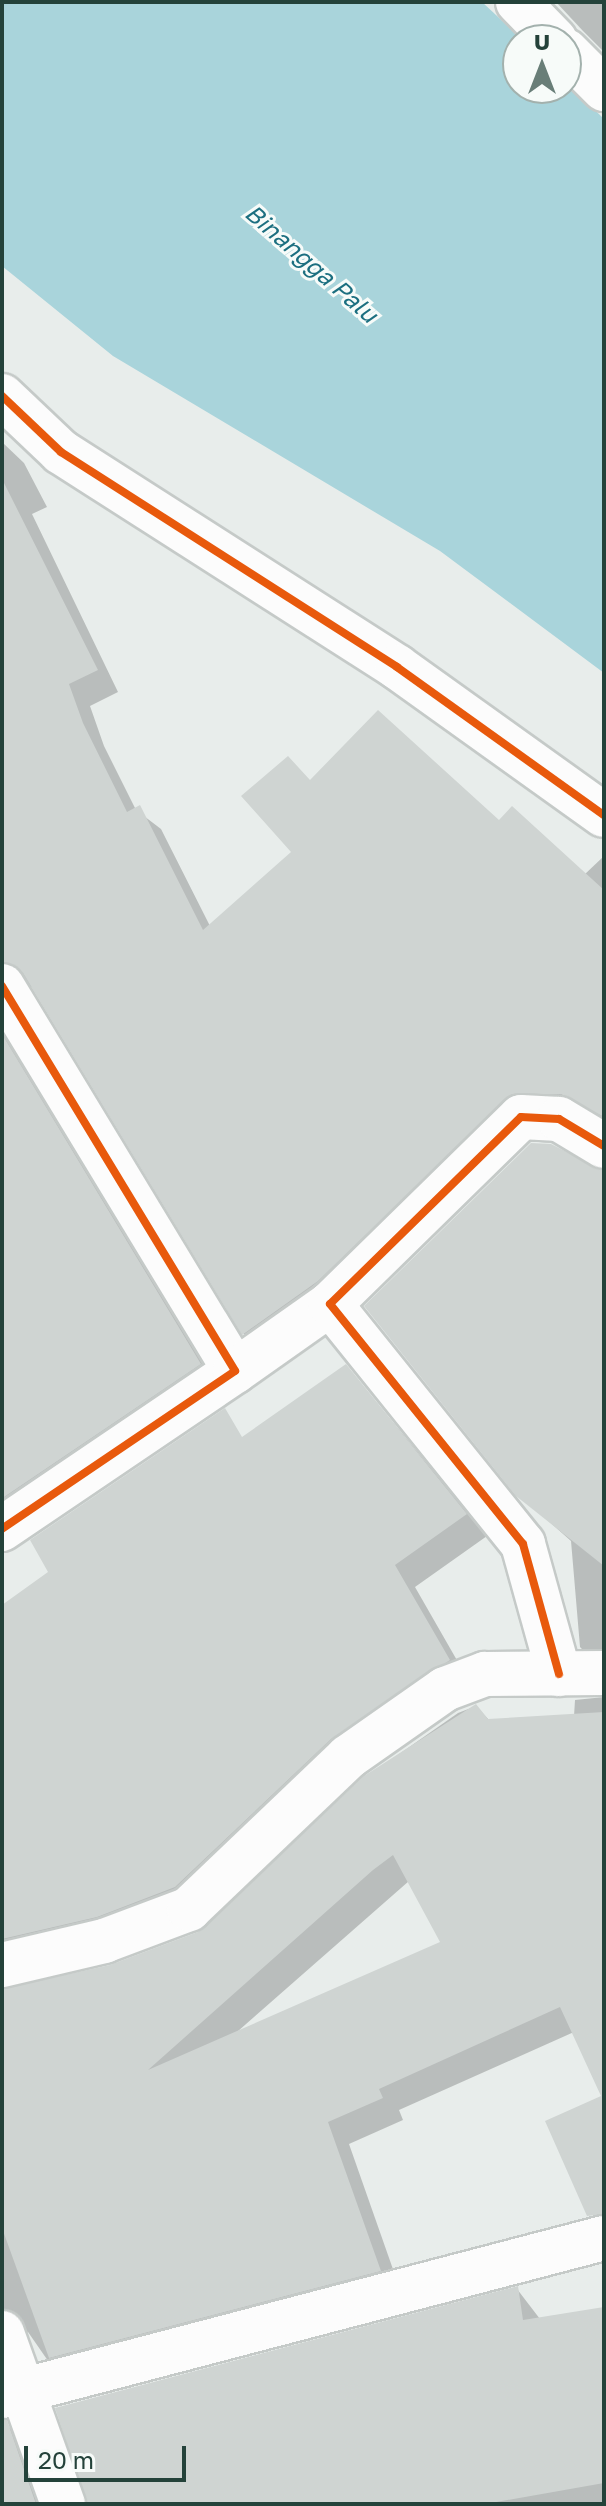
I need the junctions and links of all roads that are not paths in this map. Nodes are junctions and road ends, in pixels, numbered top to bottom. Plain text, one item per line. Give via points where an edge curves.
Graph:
1 (518, 2) edge
2 (539, 24) edge
3 (582, 67) edge
4 (604, 89) edge
5 (2, 396) edge
6 (604, 815) edge
7 (2, 986) edge
8 (604, 1146) edge
9 (330, 1304) junction
10 (235, 1371) junction
11 (2, 1529) edge
12 (604, 1673) edge
13 (559, 1674) junction
14 (2, 1965) edge
15 (604, 2238) edge
16 (2, 2333) edge
17 (10, 2393) edge
18 (63, 2504) edge

1 - 2 street
3 - 4 street
5 - 6 street via 61,452 397,667
7 - 10 street
8 - 9 street via 559,1119 521,1117
9 - 10 street
9 - 13 street via 523,1544
10 - 11 street
12 - 13 street
13 - 14 street via 485,1674 445,1689 348,1757 189,1909 104,1941
15 - 17 street
16 - 17 street
17 - 18 street

